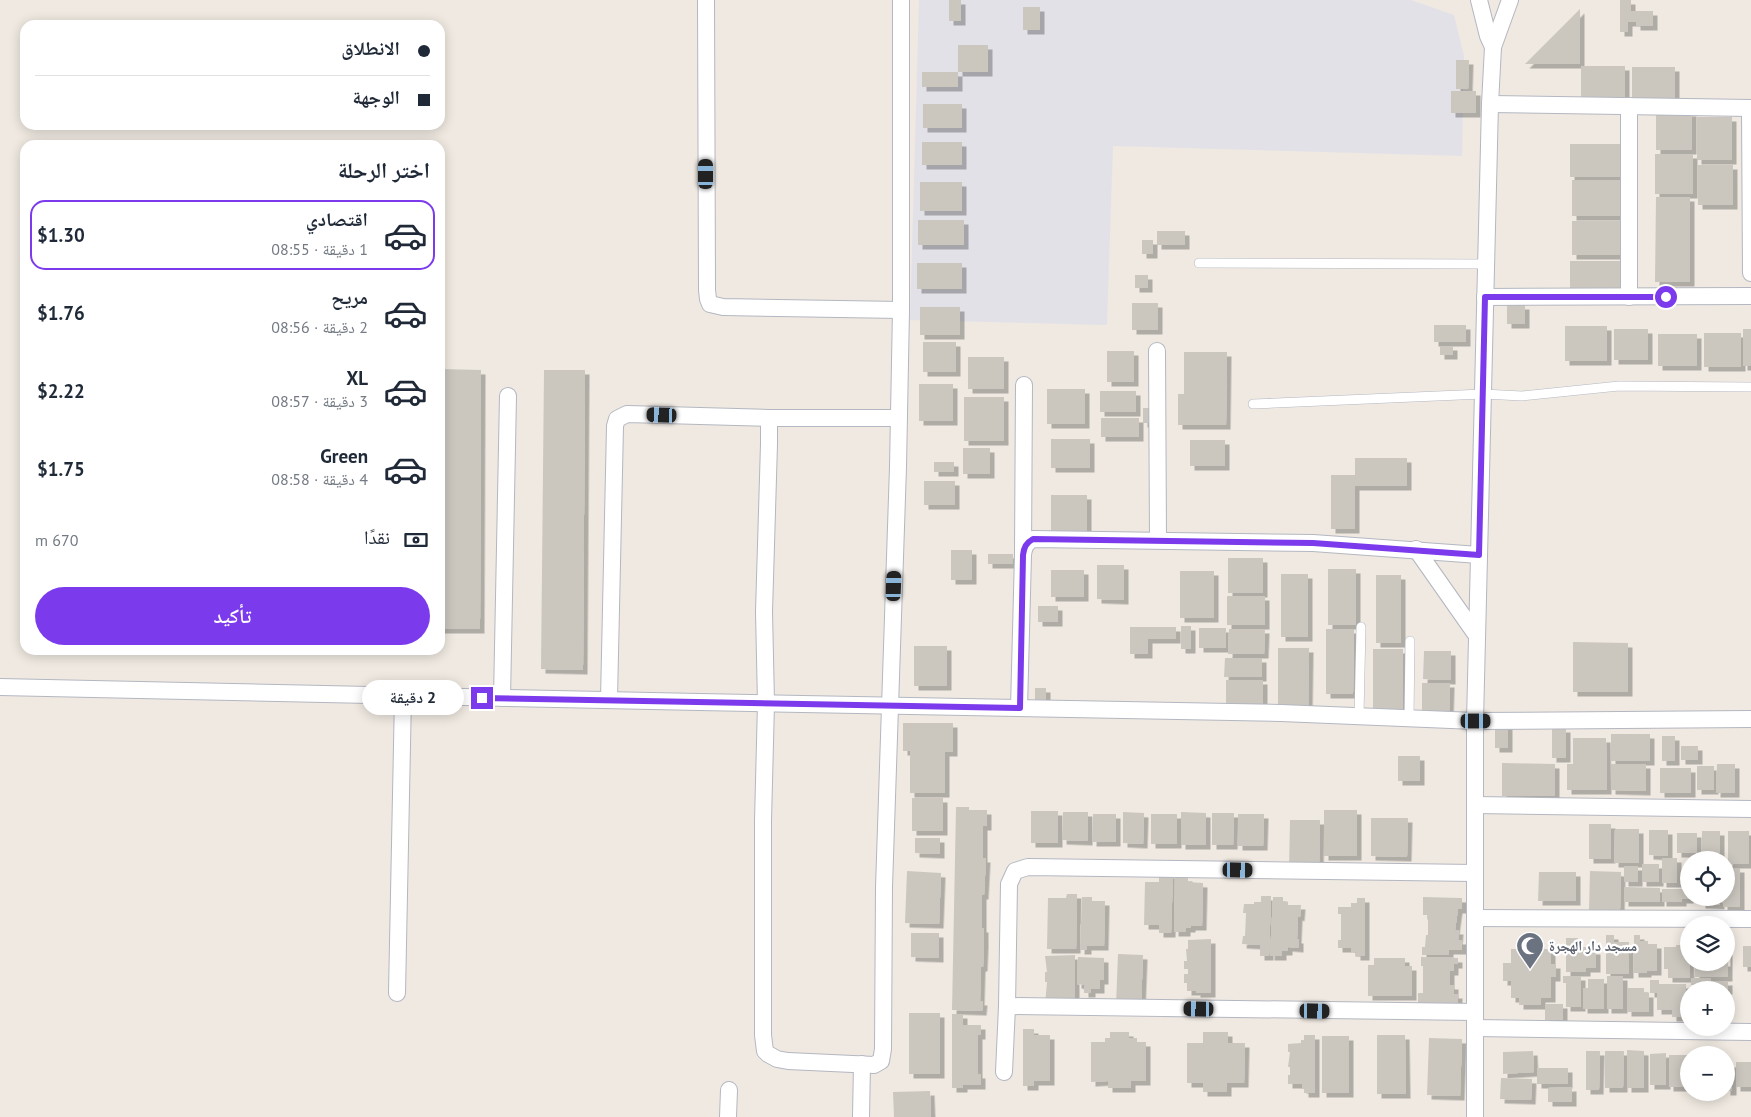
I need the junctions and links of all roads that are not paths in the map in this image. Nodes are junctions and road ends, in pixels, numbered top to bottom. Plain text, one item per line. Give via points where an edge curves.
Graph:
1 (706, 0) edge
2 (901, 0) edge
3 (1479, 0) edge
4 (1510, 0) edge
5 (1493, 48) junction
6 (1490, 104) junction
7 (1629, 106) junction
8 (1750, 108) edge
9 (1199, 264) dead end
10 (1486, 264) junction
11 (1751, 273) edge
12 (1751, 296) edge
13 (1485, 297) junction
14 (1629, 297) junction
15 (901, 310) junction
16 (1158, 351) dead end
17 (1024, 385) dead end
18 (1751, 387) edge
19 (1483, 394) junction
20 (508, 396) dead end
21 (1253, 404) dead end
22 (769, 418) junction
23 (898, 418) junction
24 (1158, 540) junction
25 (1416, 549) junction
26 (1023, 555) junction
27 (1479, 555) junction
28 (1361, 627) dead end
29 (1478, 636) junction
30 (1410, 641) dead end
31 (0, 687) edge
32 (403, 696) junction
33 (502, 698) junction
34 (610, 700) junction
35 (766, 703) junction
36 (890, 706) junction
37 (1020, 708) junction
38 (1359, 716) junction
39 (1409, 718) junction
40 (1751, 719) edge
41 (1476, 721) junction
42 (1476, 805) junction
43 (1751, 809) edge
44 (1476, 873) junction
45 (1475, 918) junction
46 (1751, 919) edge
47 (396, 993) dead end
48 (1007, 1006) junction
49 (1475, 1020) junction
50 (1751, 1032) edge
51 (862, 1064) junction
52 (1004, 1072) dead end
53 (729, 1090) dead end
54 (728, 1117) edge
55 (861, 1117) edge
56 (1475, 1117) edge

1 - 15 street via 707,290 710,304 724,307
2 - 15 street
3 - 5 street
4 - 5 street
5 - 6 street
6 - 7 street
6 - 10 street
7 - 8 street
7 - 14 street
8 - 11 street
9 - 10 lane
10 - 13 street
12 - 14 street
13 - 14 street
13 - 19 street
15 - 23 street
16 - 24 street
17 - 26 street
18 - 19 lane via 1644,385 1522,396
19 - 21 lane
19 - 27 street
20 - 33 street
22 - 23 street
22 - 34 street via 627,414 617,419
22 - 35 street via 764,612
23 - 36 street
24 - 25 street
24 - 26 street via 1033,539 1024,548
25 - 27 street
25 - 29 street
26 - 37 street
27 - 29 street
28 - 38 lane
29 - 41 street
30 - 39 lane
31 - 32 street
32 - 33 street
32 - 47 street
33 - 34 street
34 - 35 street
35 - 36 street
35 - 51 street via 762,1003 765,1051 777,1059 788,1061
36 - 37 street
36 - 51 street via 883,1054 878,1064
37 - 38 street
38 - 39 street
39 - 41 street
40 - 41 street
41 - 42 street
42 - 43 street
42 - 44 street
44 - 45 street
44 - 48 street via 1021,868 1014,871 1009,884
45 - 46 street
45 - 49 street
48 - 49 street
48 - 52 street
49 - 50 street
49 - 56 street
51 - 55 street
53 - 54 street

